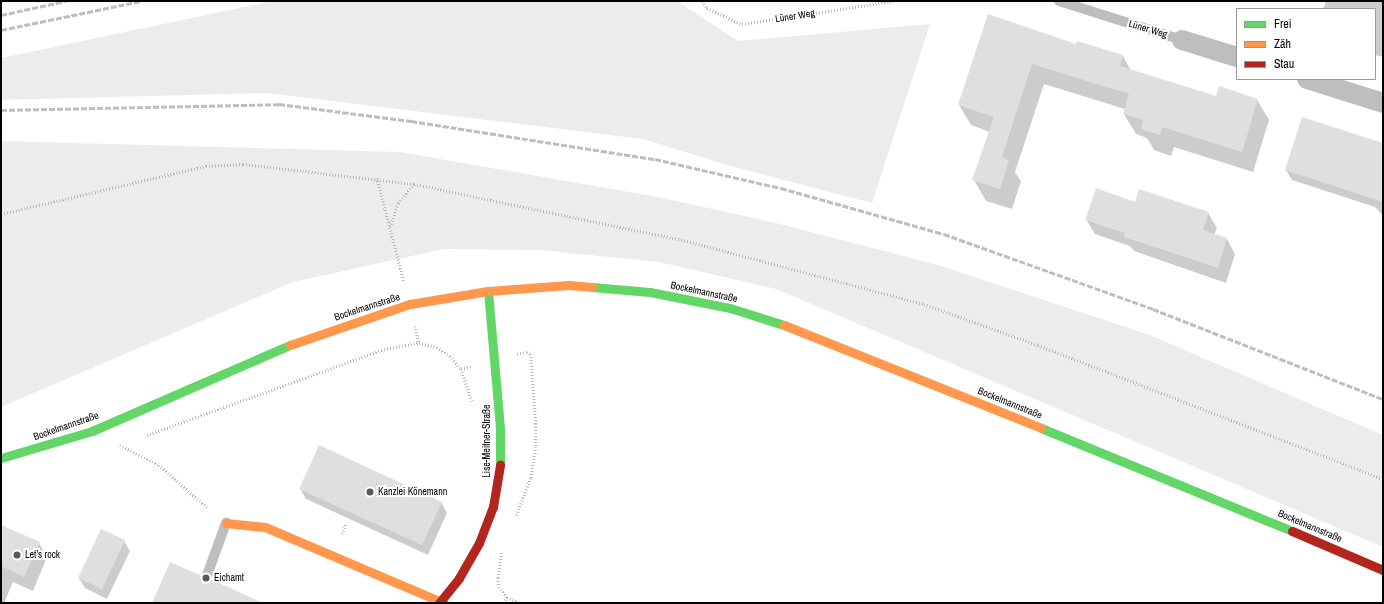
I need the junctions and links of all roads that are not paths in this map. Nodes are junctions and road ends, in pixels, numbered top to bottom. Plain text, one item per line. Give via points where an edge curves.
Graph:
1 (1058, 1) edge
2 (1182, 40) joint
3 (1236, 57) edge
4 (1310, 80) edge
5 (1383, 103) edge
6 (488, 291) junction
7 (1, 458) edge
8 (226, 524) joint
9 (1383, 570) edge
10 (206, 578) dead end
11 (441, 602) edge

1 - 2 lane, Lüner Weg
2 - 3 street, Lüner Weg
4 - 5 street
6 - 7 main road, Bockelmannstraße via 410,304 304,340 92,431
6 - 9 main road, Bockelmannstraße via 569,285 650,292 730,308 796,328
6 - 11 main road, Lise-Meitner-Straße via 500,429 500,474 493,507 478,544 459,578
8 - 10 lane
8 - 11 main road, Lise-Meitner-Straße via 265,527

